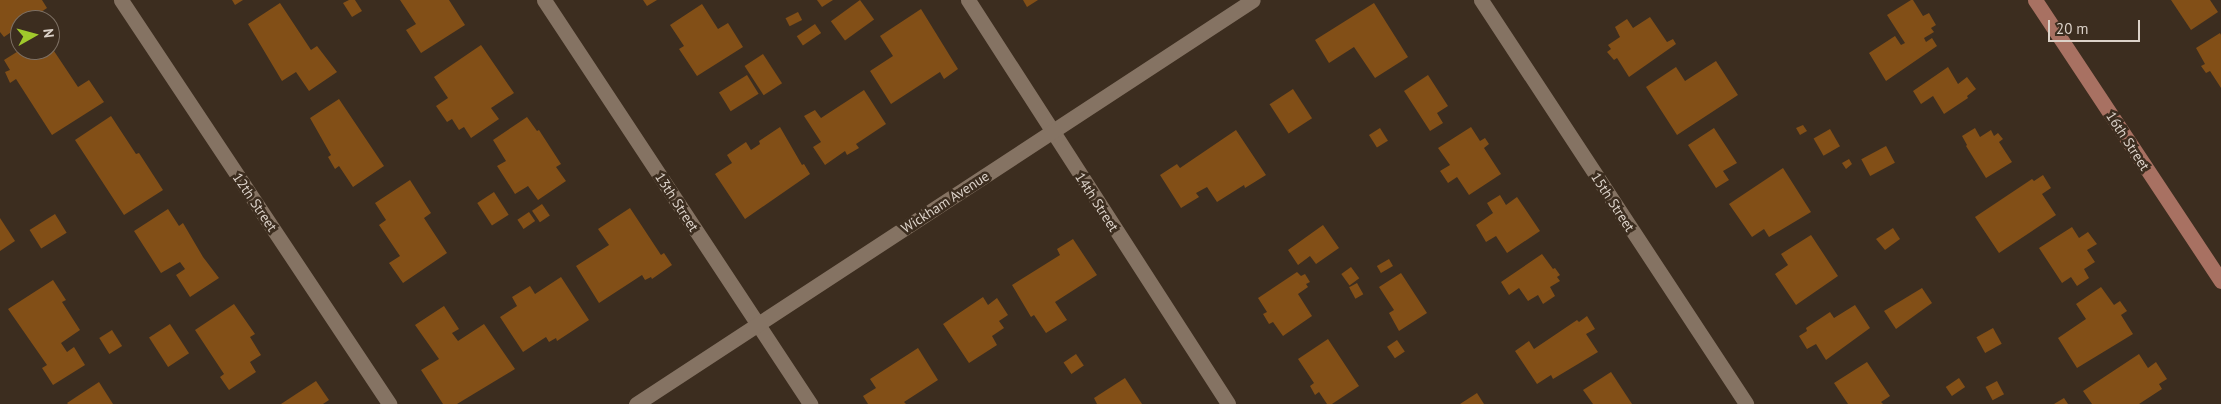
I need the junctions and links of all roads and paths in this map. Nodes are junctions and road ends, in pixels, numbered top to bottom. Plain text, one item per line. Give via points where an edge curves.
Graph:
1 (121, 0) edge
2 (544, 0) edge
3 (968, 0) edge
4 (1253, 0) edge
5 (1481, 0) edge
6 (2036, 0) edge
7 (1052, 132) junction
8 (2221, 281) edge
9 (758, 324) junction
10 (389, 404) edge
11 (636, 404) edge
12 (810, 404) edge
13 (1228, 404) edge
14 (1746, 404) edge

1 - 10 street, 12th Street
2 - 9 street, 13th Street
3 - 7 street, 14th Street
4 - 7 street, Wickham Avenue
5 - 14 street, 15th Street
6 - 8 main road, 16th Street
7 - 9 street, Wickham Avenue
7 - 13 street, 14th Street
9 - 11 street, Wickham Avenue
9 - 12 street, 13th Street

